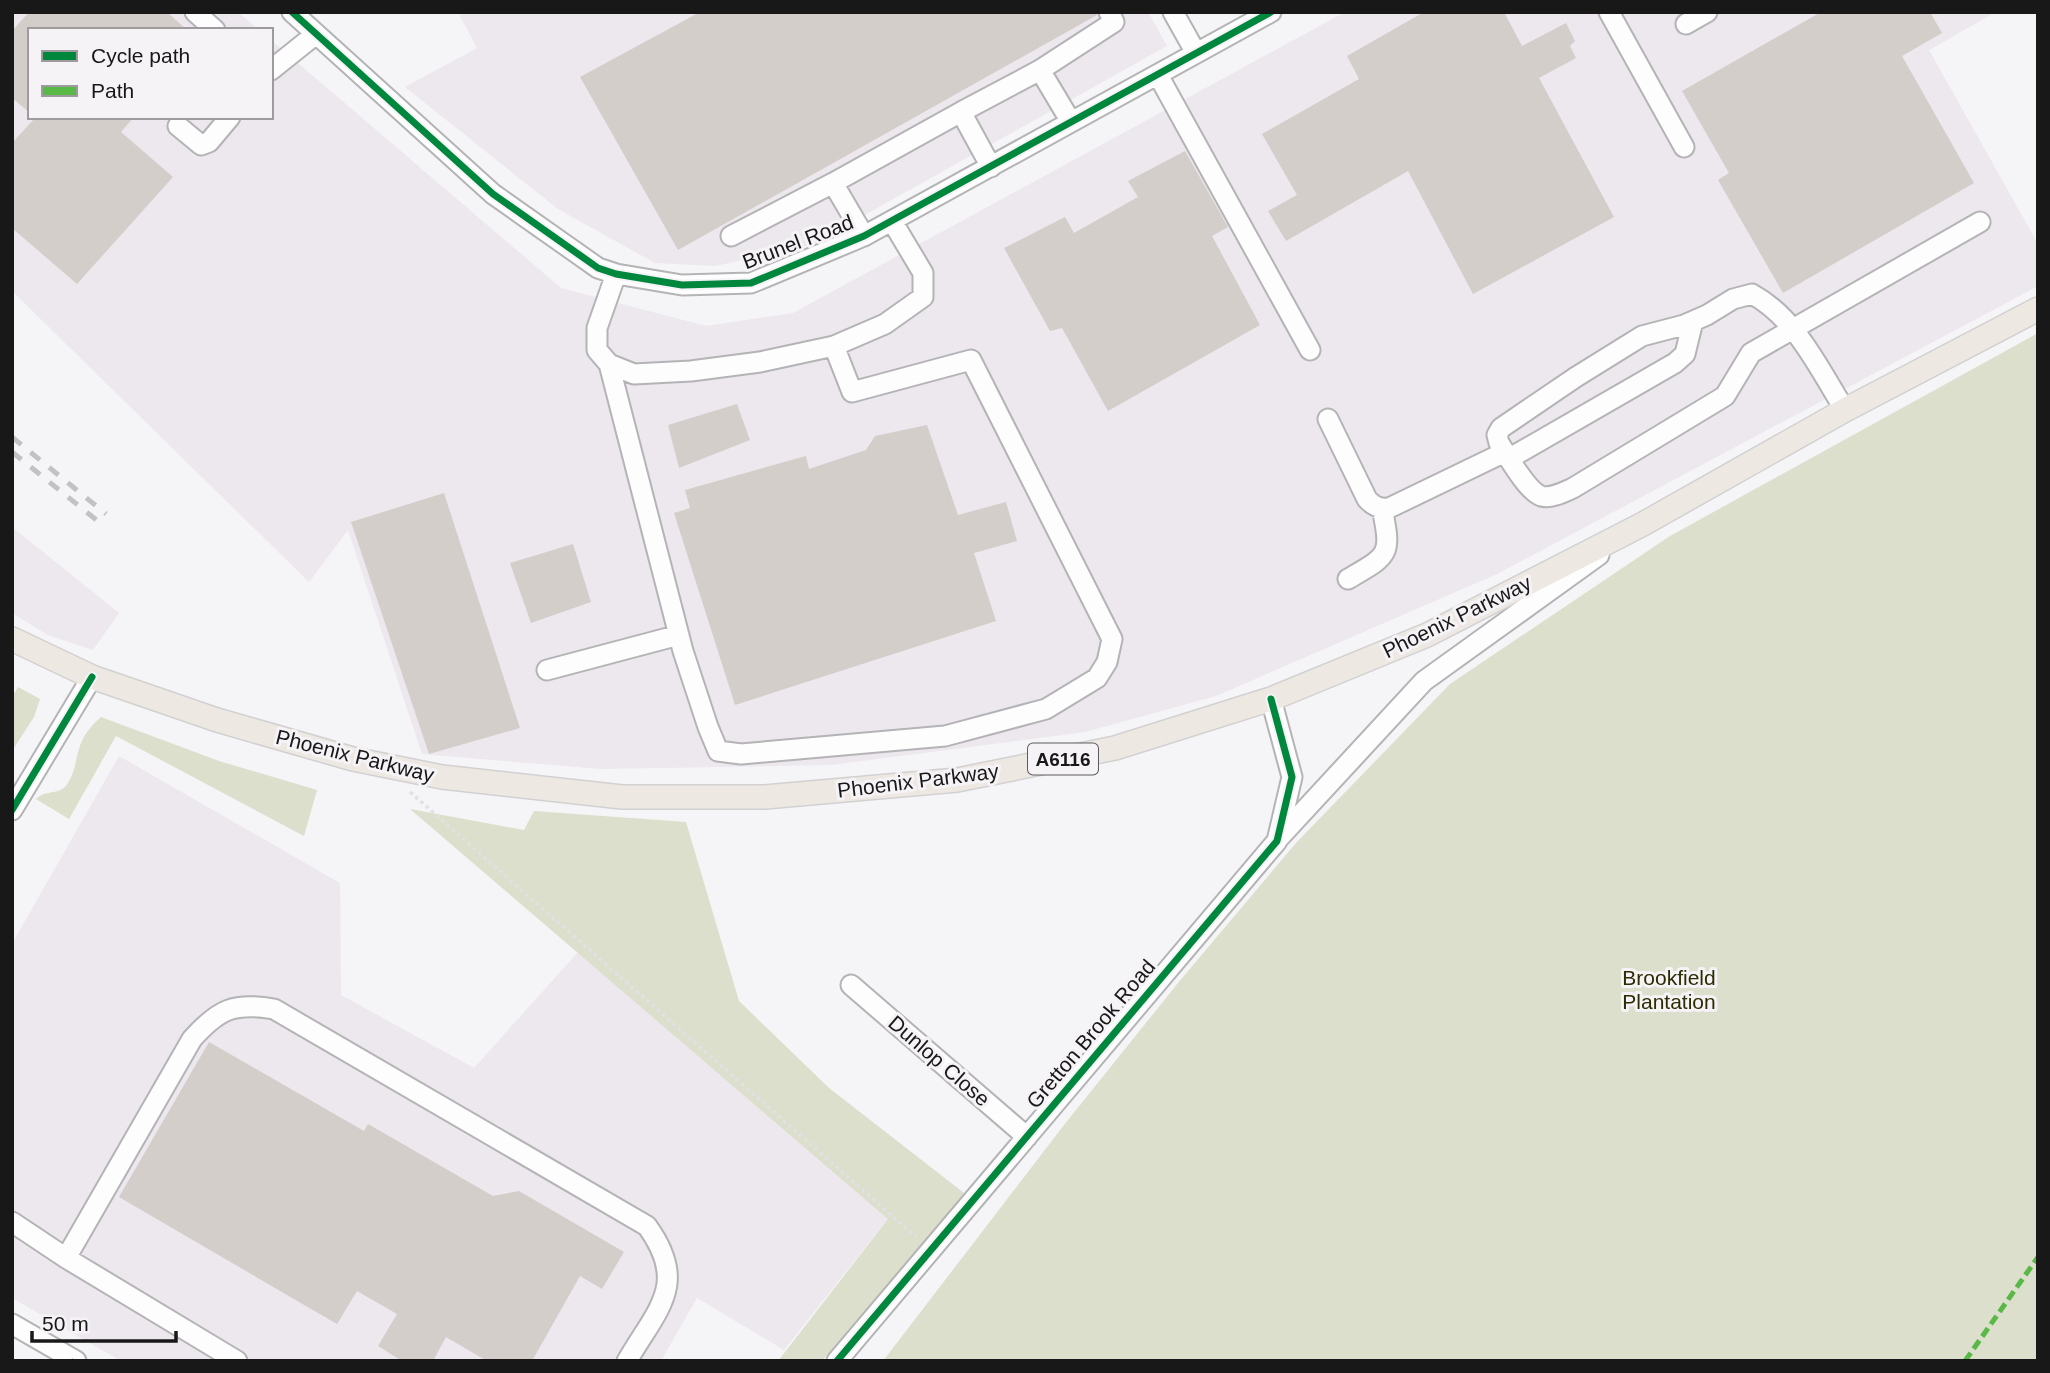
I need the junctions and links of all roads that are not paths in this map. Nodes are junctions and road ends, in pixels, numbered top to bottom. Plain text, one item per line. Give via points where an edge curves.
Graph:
1 (195, 12) edge
2 (292, 12) edge
3 (1109, 12) edge
4 (1173, 12) edge
5 (1271, 12) edge
6 (1609, 12) edge
7 (1707, 12) edge
8 (1686, 24) dead end
9 (213, 28) edge
10 (316, 34) junction
11 (1196, 53) junction
12 (273, 68) edge
13 (1040, 70) junction
14 (1158, 75) junction
15 (961, 112) junction
16 (228, 119) edge
17 (1071, 122) junction
18 (177, 126) dead end
19 (1684, 147) dead end
20 (990, 167) junction
21 (833, 183) junction
22 (892, 221) junction
23 (1980, 222) dead end
24 (731, 236) dead end
25 (864, 236) junction
26 (615, 274) junction
27 (2038, 309) edge
28 (1693, 321) junction
29 (1794, 329) junction
30 (834, 346) junction
31 (1310, 350) dead end
32 (609, 364) junction
33 (1845, 410) junction
34 (1328, 419) dead end
35 (1507, 455) junction
36 (1382, 508) junction
37 (1643, 524) junction
38 (1348, 579) dead end
39 (679, 635) junction
40 (12, 639) edge
41 (548, 670) dead end
42 (92, 677) junction
43 (1271, 699) junction
44 (12, 810) edge
45 (1277, 841) junction
46 (851, 985) dead end
47 (1027, 1137) junction
48 (12, 1222) edge
49 (66, 1258) junction
50 (12, 1324) edge
51 (76, 1361) edge
52 (237, 1361) edge
53 (627, 1361) edge
54 (837, 1361) edge

1 - 9 street
2 - 10 street, Brunel Road
3 - 13 street via 1114,22
4 - 11 street
5 - 11 street, Brunel Road
6 - 19 street
7 - 8 street
10 - 12 street
10 - 26 street, Brunel Road via 493,194 598,268
11 - 14 street, Brunel Road
13 - 15 street
13 - 17 street
14 - 17 street, Brunel Road
14 - 31 street
15 - 20 street
15 - 21 street
16 - 18 street via 201,145
17 - 20 street, Brunel Road
20 - 22 street, Brunel Road
21 - 24 street
21 - 25 street
22 - 25 street, Brunel Road
22 - 30 street via 923,274 923,297 885,324
23 - 29 street
25 - 26 street, Brunel Road via 751,283 682,285
26 - 32 street via 597,328 597,350
27 - 33 main road, Phoenix Parkway / A6116
28 - 29 street via 1752,294 1769,303
28 - 35 street via 1685,354 1675,363
28 - 35 street via 1642,336 1501,428 1497,435
29 - 33 street
29 - 35 street via 1751,354 1725,396 1573,488 1542,497 1532,491
30 - 32 street via 691,371 634,373
30 - 39 street via 852,392 971,360 1112,639 1107,662 1097,678 1046,709 945,736 741,754 718,751
32 - 39 street
33 - 37 main road, Phoenix Parkway / A6116
34 - 36 street via 1367,499
35 - 36 street
36 - 38 street via 1388,548 1381,560
37 - 43 main road, Phoenix Parkway / A6116 via 1427,635
37 - 45 street via 1424,681
39 - 41 street
40 - 42 main road, Phoenix Parkway / A6116
42 - 43 main road, Phoenix Parkway / A6116 via 217,720 353,759 442,777 622,797 765,797 957,780 1115,748
42 - 44 street
43 - 45 street, Gretton Brook Road via 1292,777
45 - 47 street, Gretton Brook Road
46 - 47 street, Dunlop Close
47 - 54 street, Gretton Brook Road
48 - 49 street
49 - 52 street
49 - 53 street via 191,1039 231,1007 274,1009 647,1226 662,1247 669,1271 666,1293
50 - 51 street

